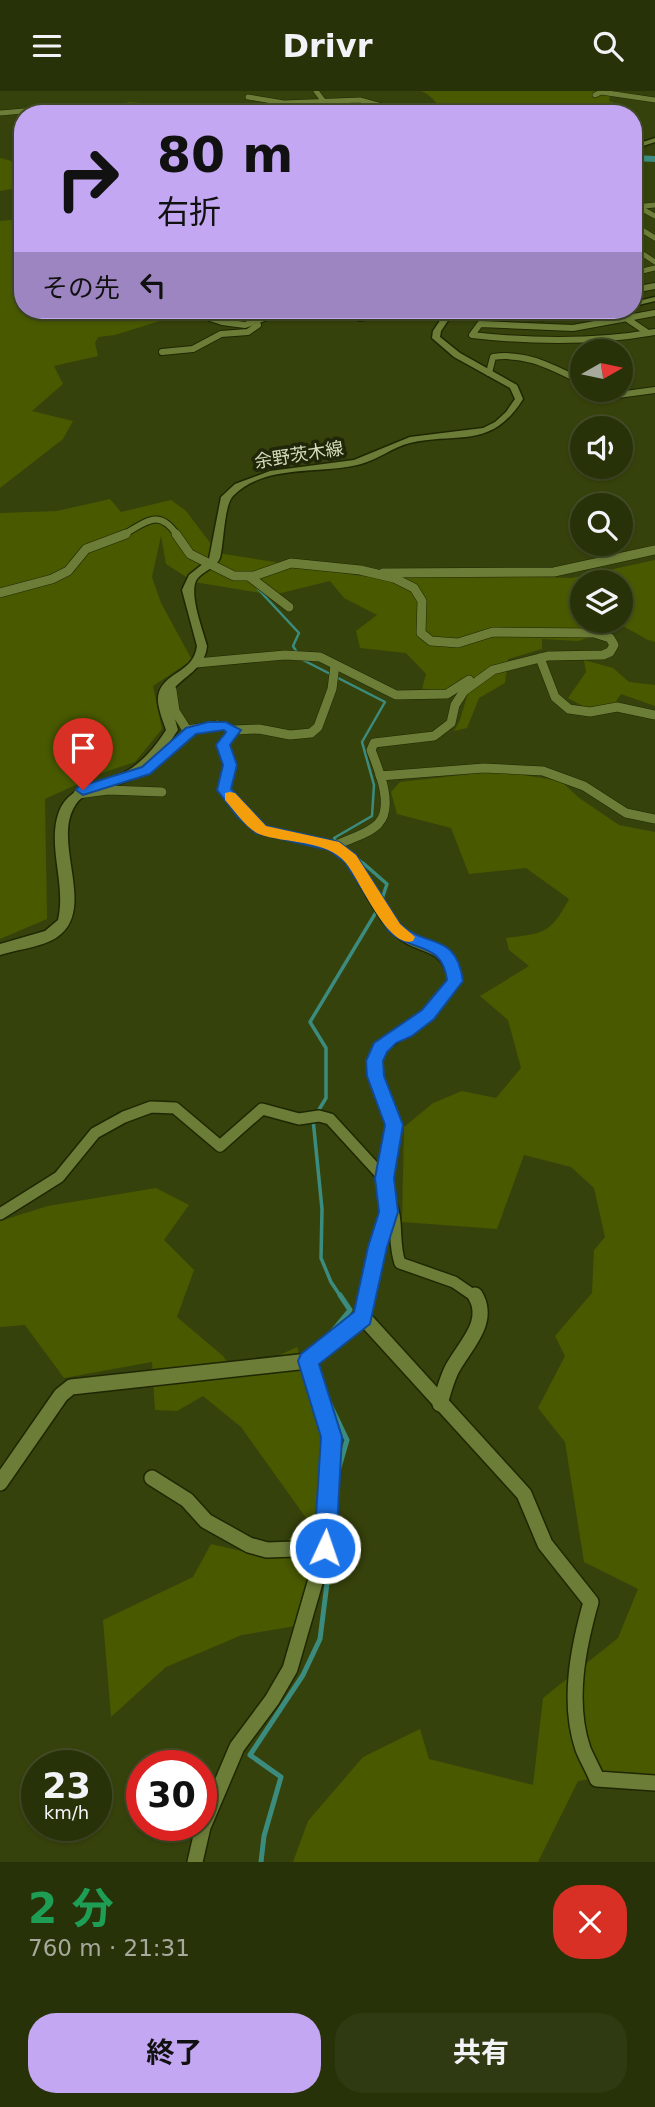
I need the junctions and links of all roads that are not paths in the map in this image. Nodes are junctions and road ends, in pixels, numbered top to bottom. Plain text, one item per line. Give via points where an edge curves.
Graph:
1 (316, 91) edge
2 (594, 96) dead end
3 (248, 97) dead end
4 (655, 100) edge
5 (324, 101) junction
6 (321, 105) edge
7 (326, 105) edge
8 (378, 105) edge
9 (213, 319) edge
10 (445, 319) edge
11 (627, 319) joint
12 (261, 320) joint
13 (652, 333) edge
14 (162, 352) dead end
15 (489, 373) junction
16 (570, 376) edge
17 (655, 390) edge
18 (634, 393) edge
19 (655, 550) edge
20 (210, 566) junction
21 (380, 573) junction
22 (250, 577) junction
23 (0, 593) edge
24 (289, 607) dead end
25 (540, 658) junction
26 (196, 663) junction
27 (335, 665) junction
28 (492, 672) junction
29 (169, 687) junction
30 (655, 715) edge
31 (234, 730) junction
32 (191, 731) junction
33 (138, 771) junction
34 (380, 776) junction
35 (162, 792) dead end
36 (77, 794) junction
37 (655, 819) edge
38 (334, 846) junction
39 (0, 950) edge
40 (384, 1178) junction
41 (387, 1196) junction
42 (0, 1214) edge
43 (363, 1317) junction
44 (308, 1361) junction
45 (440, 1404) junction
46 (152, 1478) dead end
47 (0, 1483) edge
48 (325, 1548) junction
49 (655, 1783) edge
50 (195, 1862) edge

1 - 5 street
2 - 4 street via 601,92
3 - 5 street via 284,103
5 - 6 street
5 - 7 street
5 - 8 street via 360,100
9 - 12 street via 245,325
10 - 15 main road, 余野茨木線 via 436,338
11 - 13 street
11 - 13 street via 552,329 480,324 472,335 570,342
12 - 14 street via 248,332 221,334 193,349
15 - 16 street via 493,357 515,355
15 - 20 main road, 余野茨木線 via 514,387 519,398 514,409 489,430 406,441 355,463 262,477 234,488 226,497 218,549
17 - 18 street
19 - 21 street via 543,573
20 - 22 street
20 - 23 street via 190,554 169,523 146,521 86,549 68,571 52,579
20 - 26 main road, 余野茨木線 via 194,577 187,590 202,646
21 - 22 street via 291,563
21 - 25 street via 414,588 424,609 421,633 431,641 458,643 493,632 536,630 594,633 610,638 614,645 605,655
22 - 24 street
25 - 28 street via 512,662
25 - 30 street via 552,695 565,709 587,713 616,707
26 - 27 street via 297,655 320,657
26 - 29 main road
27 - 28 street via 396,695 447,694
27 - 31 street via 338,680 319,715 318,727 311,733
28 - 34 street via 458,697 451,723 444,730 424,738 371,745
29 - 32 street via 175,711
29 - 33 main road via 164,701 172,730
31 - 32 street via 218,725
31 - 38 street via 223,745 230,765 224,790 243,813 261,830
32 - 33 street via 145,771
33 - 36 main road
34 - 37 street via 484,768 543,771 584,786 626,813
34 - 38 street via 384,817
35 - 36 street
36 - 39 main road via 60,831 66,922 56,931
38 - 40 street via 350,858 395,927 404,936 436,947 453,966 455,981 428,1014 391,1038 375,1061 394,1125
40 - 41 street
40 - 42 street via 330,1119 299,1119 261,1109 220,1146 175,1108 150,1107 95,1133 59,1177
41 - 43 street via 389,1212
41 - 45 street via 396,1208 394,1242 400,1263 464,1287 478,1298 483,1310 450,1372
43 - 44 street
43 - 45 street
44 - 47 street via 71,1387
44 - 48 street via 331,1437
45 - 49 street via 524,1494 545,1544 592,1602 580,1635 576,1710 582,1748 597,1779
46 - 48 street via 187,1500 206,1521 249,1545 267,1550
48 - 50 street via 290,1669 237,1747 203,1826

